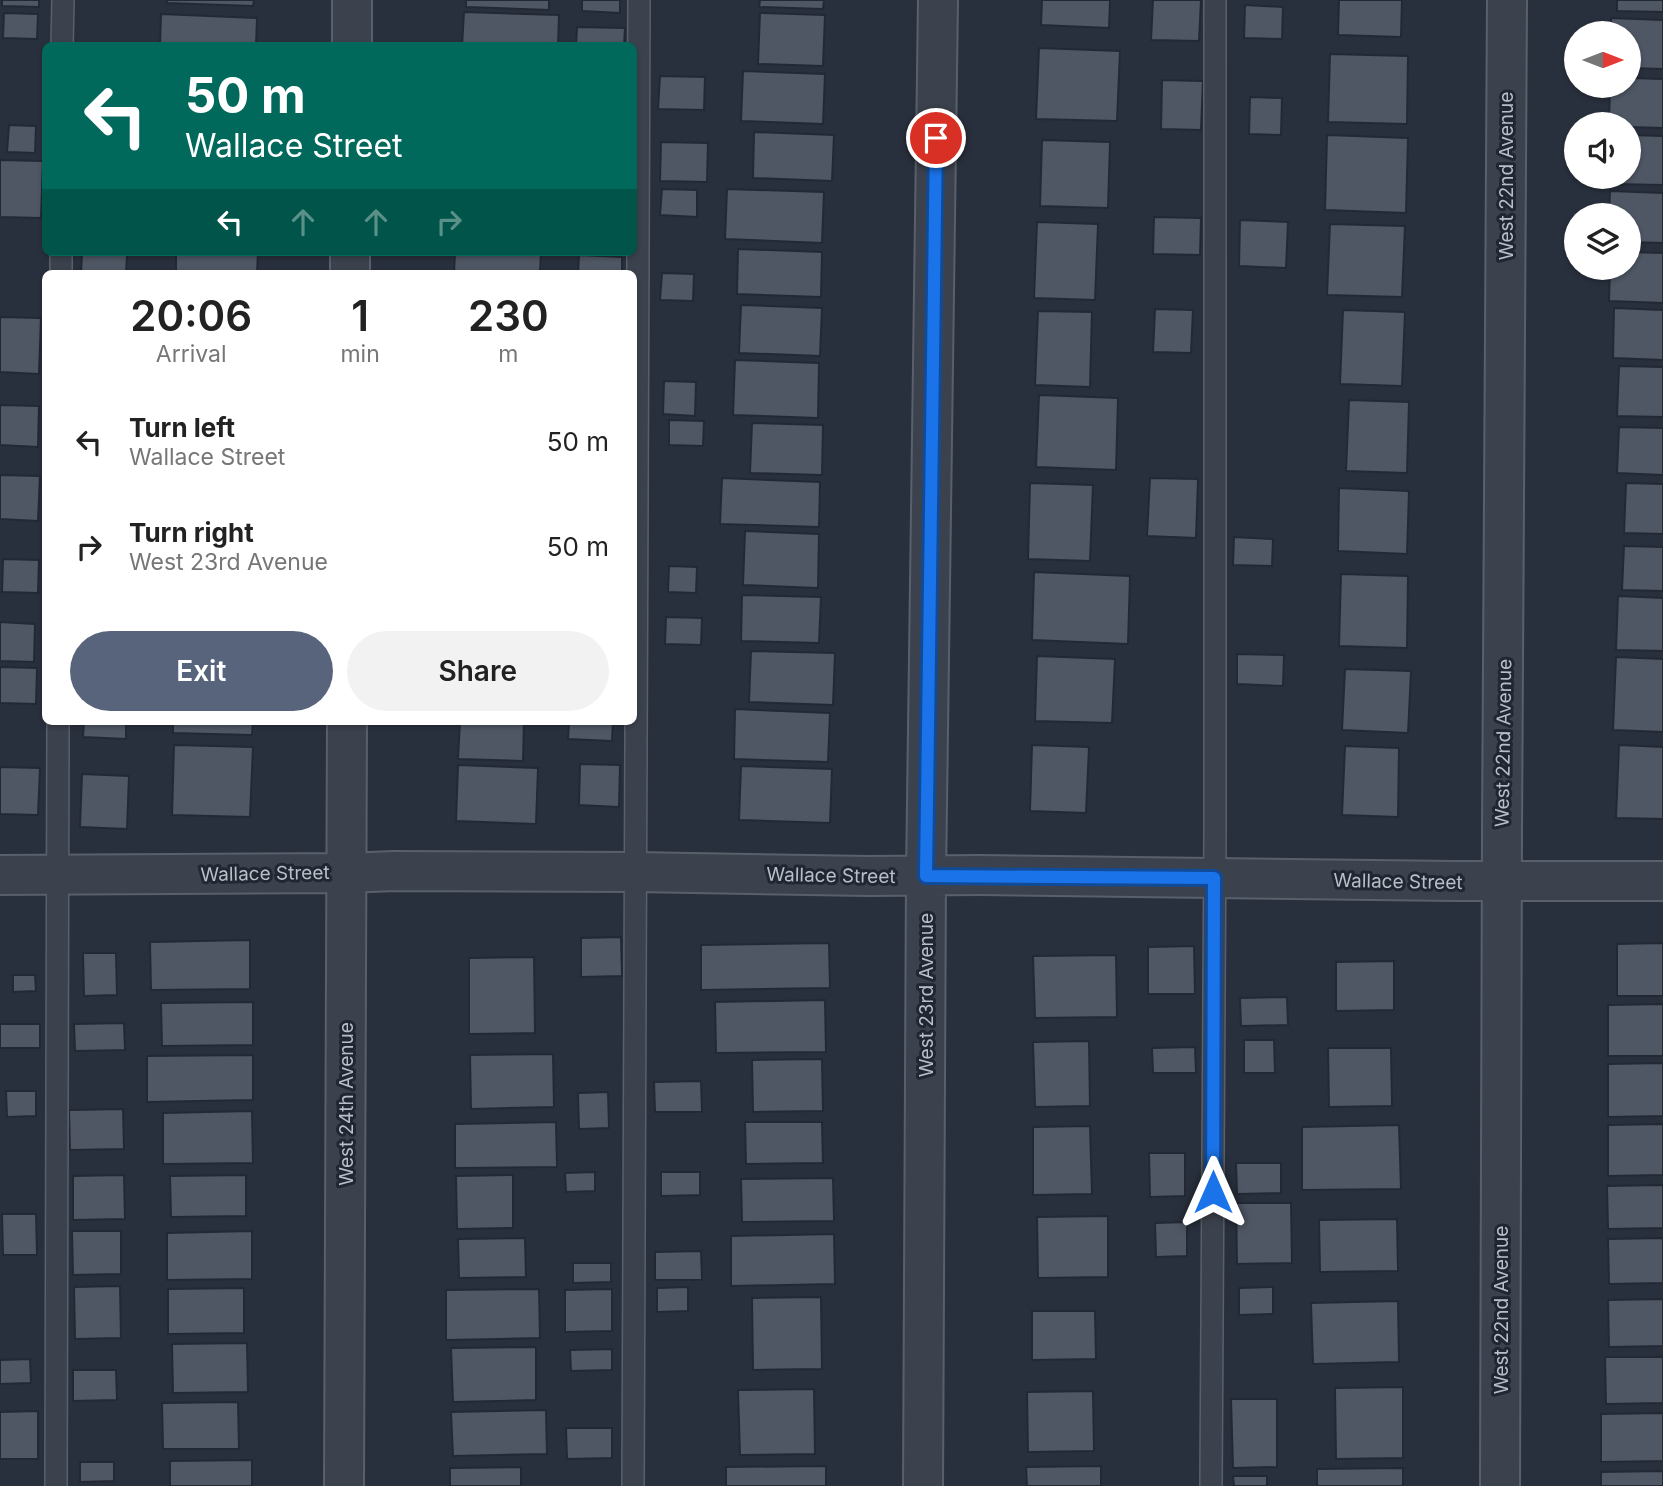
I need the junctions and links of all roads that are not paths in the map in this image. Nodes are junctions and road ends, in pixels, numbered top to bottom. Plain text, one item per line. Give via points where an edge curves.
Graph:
1 (63, 0) edge
2 (352, 0) edge
3 (639, 0) edge
4 (938, 0) edge
5 (1215, 0) edge
6 (1507, 0) edge
7 (62, 42) edge
8 (352, 42) edge
9 (637, 436) edge
10 (58, 725) edge
11 (347, 725) edge
12 (636, 725) edge
13 (635, 872) junction
14 (347, 873) junction
15 (0, 875) edge
16 (57, 875) junction
17 (926, 876) junction
18 (1214, 878) junction
19 (1663, 881) edge
20 (1502, 882) junction
21 (56, 1486) edge
22 (344, 1486) edge
23 (633, 1486) edge
24 (923, 1486) edge
25 (1211, 1486) edge
26 (1500, 1486) edge

1 - 7 lane
2 - 8 street
3 - 9 lane
4 - 17 street, West 23rd Avenue
5 - 18 lane
6 - 20 street, West 22nd Avenue
10 - 16 lane
11 - 14 street, West 24th Avenue
12 - 13 lane
13 - 14 street, Wallace Street
13 - 17 street, Wallace Street
13 - 23 lane
14 - 16 street, Wallace Street
14 - 22 street, West 24th Avenue
15 - 16 street, Wallace Street
16 - 21 lane
17 - 18 street, Wallace Street
17 - 24 street, West 23rd Avenue
18 - 20 street, Wallace Street
18 - 25 lane
19 - 20 street, Wallace Street
20 - 26 street, West 22nd Avenue

